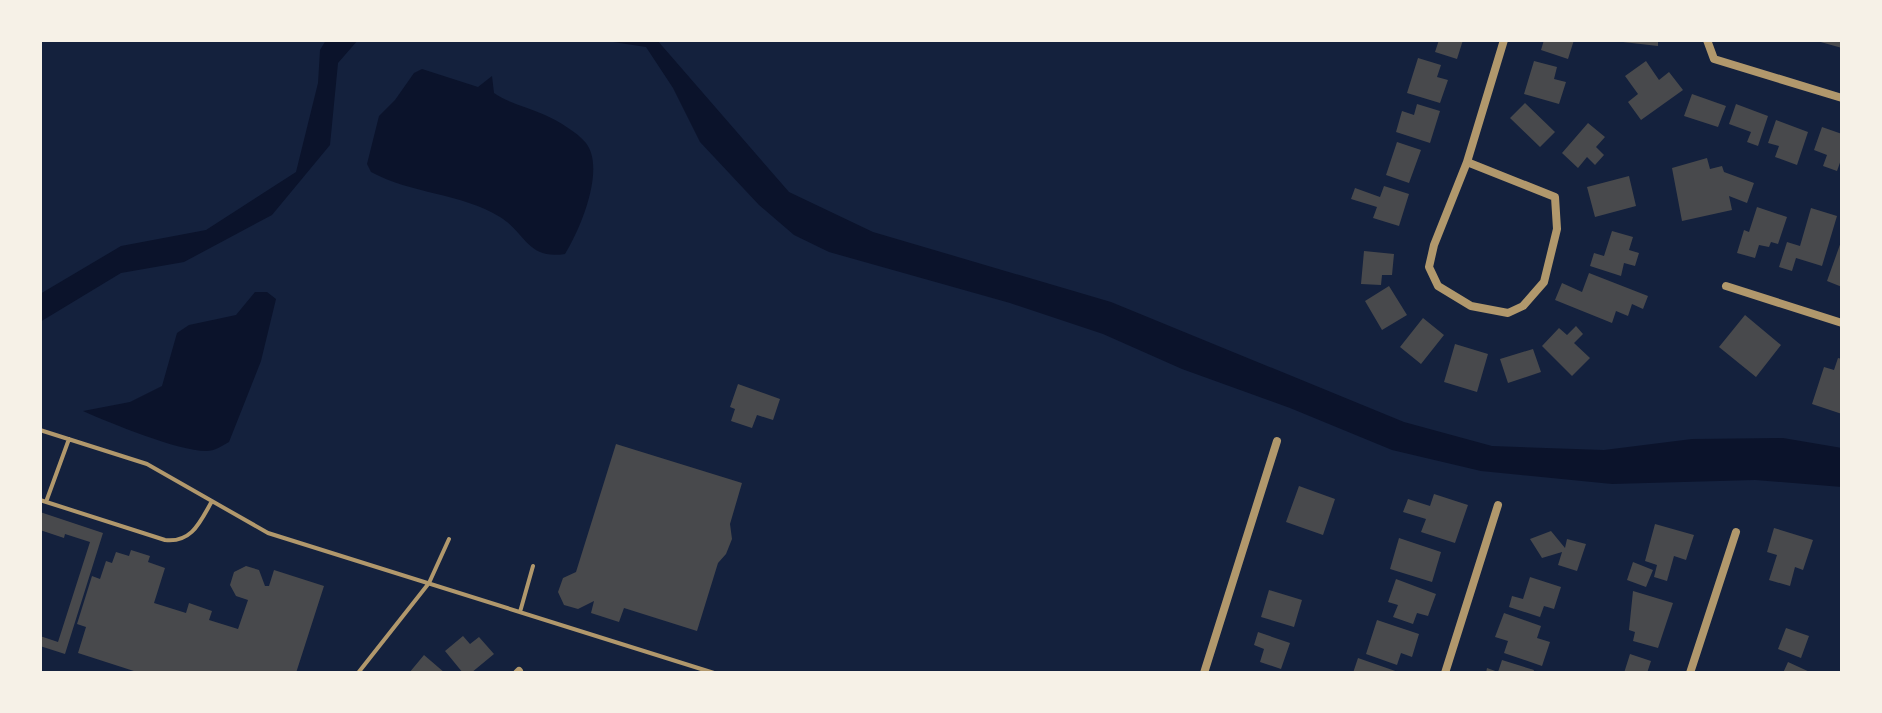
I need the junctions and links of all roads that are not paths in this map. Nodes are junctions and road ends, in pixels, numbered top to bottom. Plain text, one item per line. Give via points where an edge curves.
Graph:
1 (1504, 40) edge
2 (1707, 40) edge
3 (1842, 98) edge
4 (1467, 162) junction
5 (1726, 286) dead end
6 (1842, 323) edge
7 (40, 430) edge
8 (69, 439) junction
9 (1277, 441) dead end
10 (43, 501) edge
11 (212, 501) junction
12 (1498, 505) dead end
13 (1736, 532) dead end
14 (449, 539) dead end
15 (533, 566) dead end
16 (429, 583) junction
17 (520, 612) junction
18 (358, 673) edge
19 (714, 673) edge
20 (1204, 673) edge
21 (1445, 673) edge
22 (1690, 673) edge

1 - 4 street
2 - 3 street via 1714,59
4 - 4 street via 1429,267 1438,286 1471,306 1508,313 1523,306 1544,282 1557,229 1555,197
5 - 6 street
7 - 8 lane
8 - 10 lane
8 - 11 lane via 147,464
9 - 20 street
10 - 11 lane via 177,541 190,534
11 - 16 lane via 268,533
12 - 21 street
13 - 22 street
14 - 16 lane
15 - 17 lane
16 - 17 lane
16 - 18 lane
17 - 19 lane

